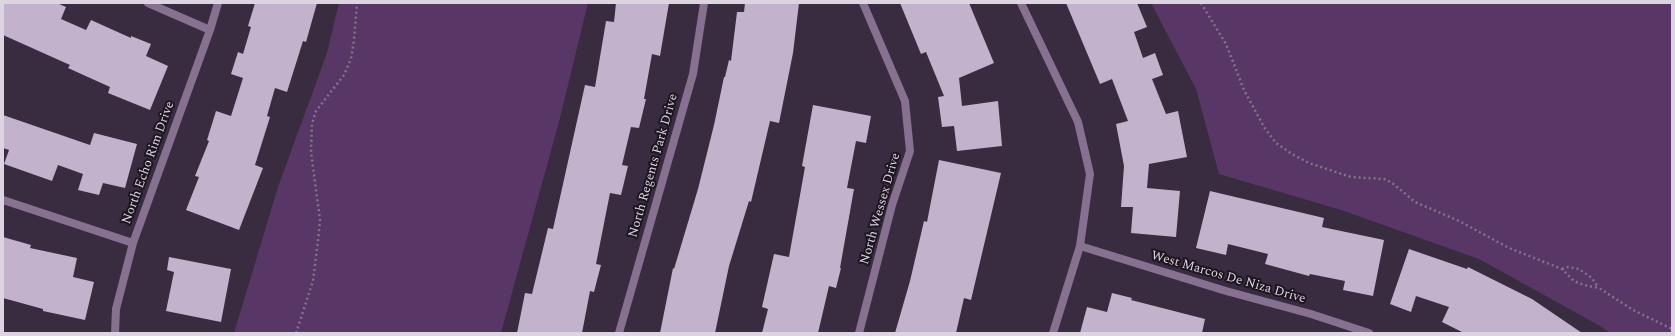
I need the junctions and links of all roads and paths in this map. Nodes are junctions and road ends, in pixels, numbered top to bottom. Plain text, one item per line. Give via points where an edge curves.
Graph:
1 (148, 3) edge
2 (218, 3) edge
3 (357, 3) edge
4 (704, 3) edge
5 (863, 3) edge
6 (1021, 3) edge
7 (1201, 3) edge
8 (210, 30) junction
9 (3, 200) edge
10 (133, 243) junction
11 (1080, 246) junction
12 (1562, 269) junction
13 (1599, 288) junction
14 (1672, 329) edge
15 (115, 333) edge
16 (296, 333) edge
17 (619, 333) edge
18 (859, 333) edge
19 (1053, 333) edge
20 (1369, 333) edge

1 - 8 street
2 - 8 street, North Echo Rim Drive
3 - 16 path via 351,59 344,75 316,112 312,124 311,152 320,220 313,281
4 - 17 street, North Regents Park Drive via 693,74
5 - 18 street, North Wessex Drive via 905,101 910,151 892,205
6 - 11 street via 1078,122 1090,174
7 - 12 path via 1226,44 1254,109 1276,143 1292,154 1328,170 1351,177 1384,179 1391,182 1421,205 1459,221 1509,248
8 - 10 street, North Echo Rim Drive
9 - 10 street
10 - 15 street, North Echo Rim Drive via 116,309
11 - 19 street
11 - 20 street, West Marcos De Niza Drive
12 - 13 path via 1574,280
12 - 13 path via 1580,269 1592,278
13 - 14 path via 1633,310

